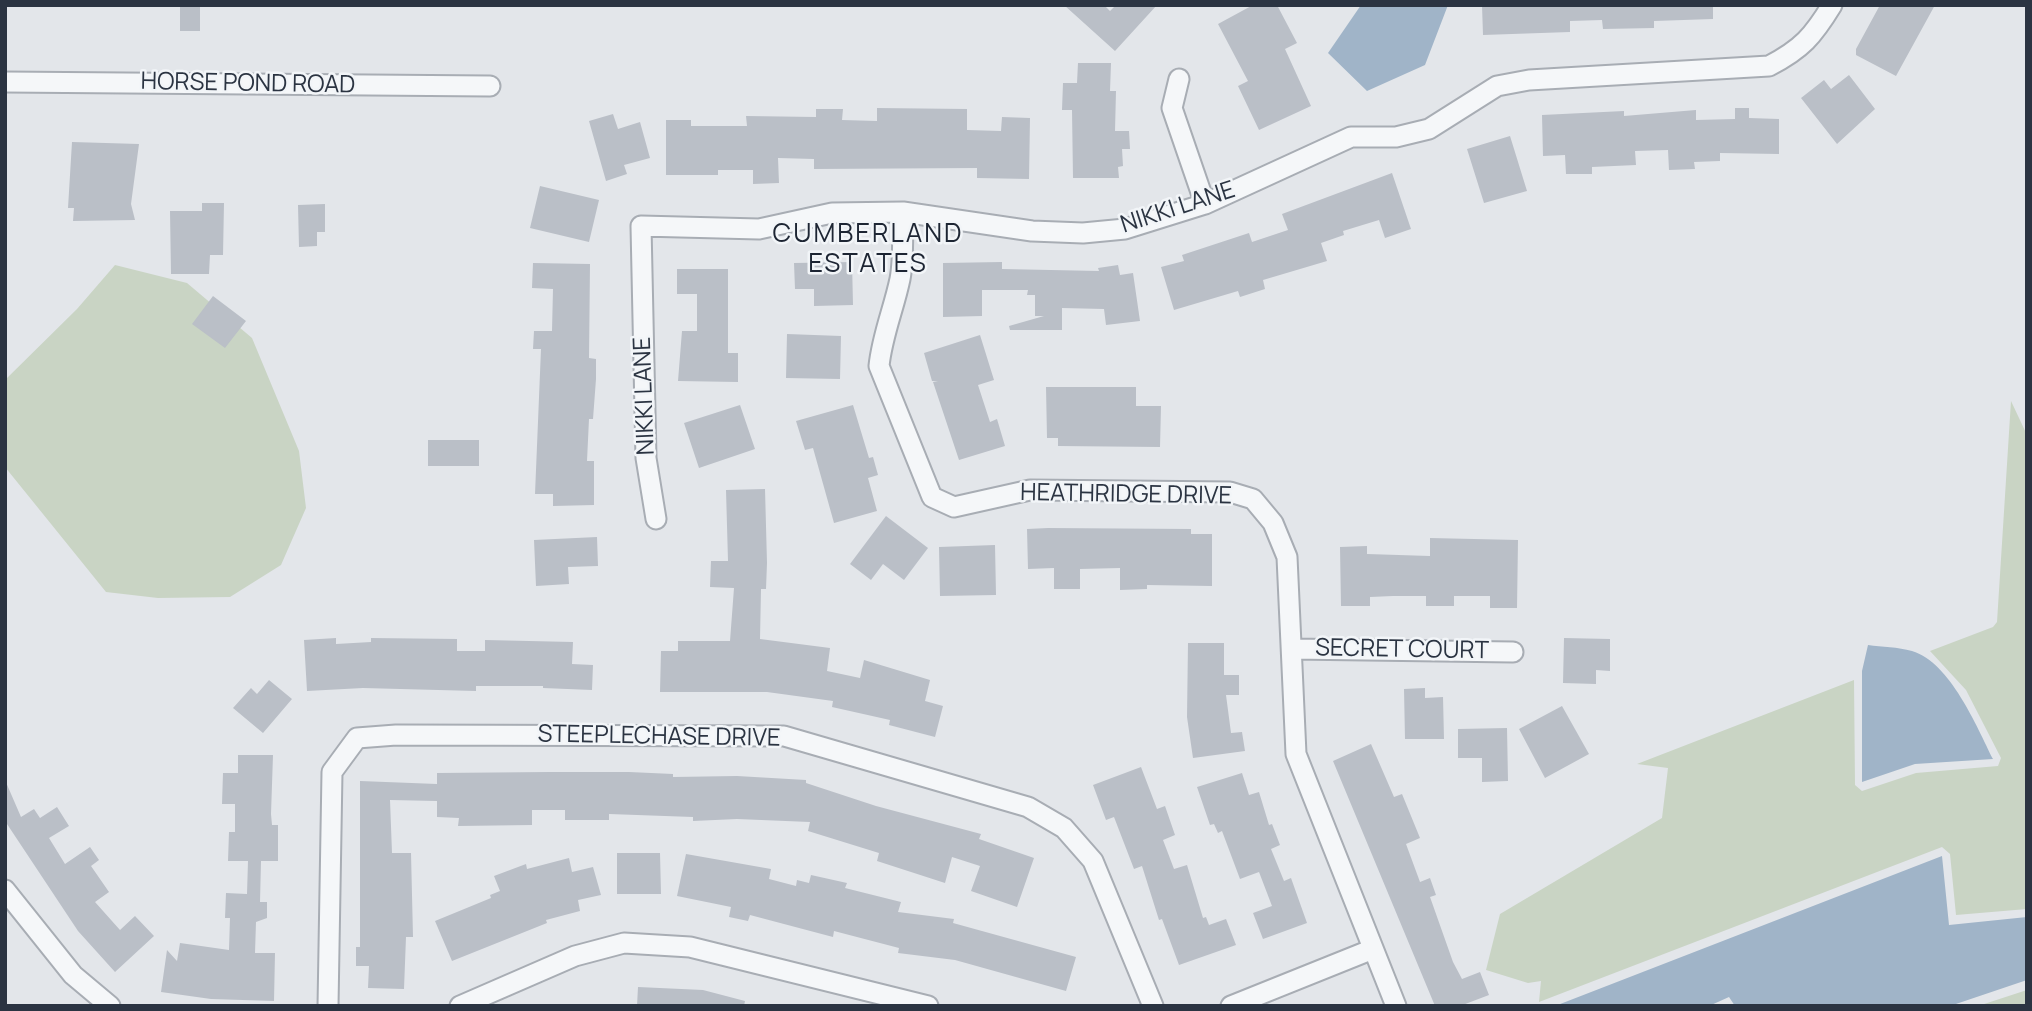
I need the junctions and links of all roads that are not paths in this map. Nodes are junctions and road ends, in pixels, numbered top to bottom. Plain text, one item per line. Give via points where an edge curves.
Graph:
1 (1832, 5) edge
2 (1179, 79) dead end
3 (5, 82) edge
4 (490, 86) dead end
5 (1205, 204) junction
6 (903, 212) junction
7 (656, 519) dead end
8 (1292, 649) junction
9 (1513, 652) dead end
10 (5, 890) edge
11 (1373, 949) junction
12 (869, 999) edge
13 (110, 1006) edge
14 (328, 1006) edge
15 (460, 1006) edge
16 (928, 1006) edge
17 (1153, 1006) edge
18 (1231, 1006) edge
19 (1396, 1006) edge

1 - 5 street, NIKKI LANE via 1797,52 1769,66 1528,80 1497,86 1429,129 1396,137 1350,137
2 - 5 street via 1172,108
3 - 4 street, HORSE POND ROAD
5 - 6 street, NIKKI LANE via 1125,229 1083,233 1032,231
6 - 7 street, NIKKI LANE via 832,213 759,229 641,226 646,458
6 - 8 street, HEATHRIDGE DRIVE via 901,274 881,344 880,366 932,497 954,507 1030,490 1230,492 1253,499 1273,523 1287,556
8 - 9 street, SECRET COURT
8 - 11 street, HEATHRIDGE DRIVE via 1296,754
10 - 13 street via 73,975
11 - 18 street
11 - 19 street, HEATHRIDGE DRIVE
12 - 15 street via 690,947 624,943 575,957
12 - 16 street
14 - 17 street, STEEPLECHASE DRIVE via 332,772 357,738 396,735 784,736 1028,807 1064,828 1093,861

